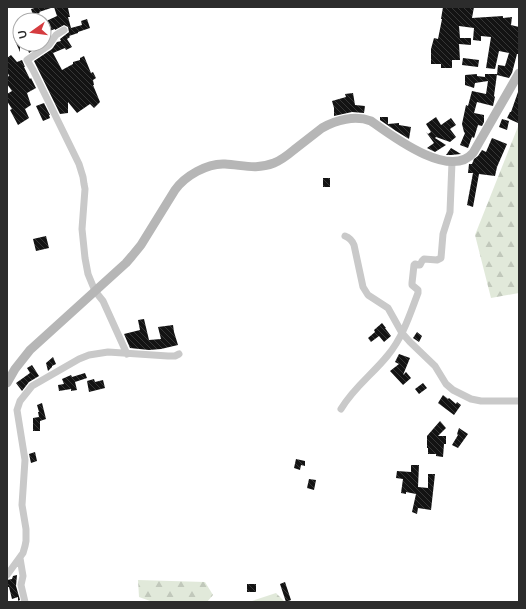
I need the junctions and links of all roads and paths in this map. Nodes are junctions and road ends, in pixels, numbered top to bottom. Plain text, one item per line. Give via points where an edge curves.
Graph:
1 (64, 30) dead end
2 (519, 73) edge
3 (452, 162) junction
4 (345, 236) dead end
5 (95, 291) junction
6 (402, 333) junction
7 (126, 354) junction
8 (179, 354) dead end
9 (7, 383) edge
10 (519, 401) edge
11 (341, 409) dead end
12 (20, 558) junction
13 (7, 575) edge
14 (25, 602) edge

1 - 5 street via 56,35 49,45 27,60 82,171 85,189 83,247 88,274
2 - 3 street via 473,153 466,159
3 - 5 street via 437,159 408,146 366,119 338,120 322,128 274,163 256,167 222,164 192,174 179,184 132,256
3 - 6 street via 450,212 443,234 442,256 438,260 424,259 420,265 414,265 412,285 418,293
4 - 6 street via 349,237 354,245 364,291 388,308
5 - 7 street via 103,301
5 - 9 street via 30,350
6 - 10 street via 435,366 453,390 481,401
6 - 11 street via 390,354 359,385
7 - 8 street
7 - 12 street via 104,352 84,356 32,386 18,404 17,414 25,463 22,505 26,535
12 - 13 street
12 - 14 street

